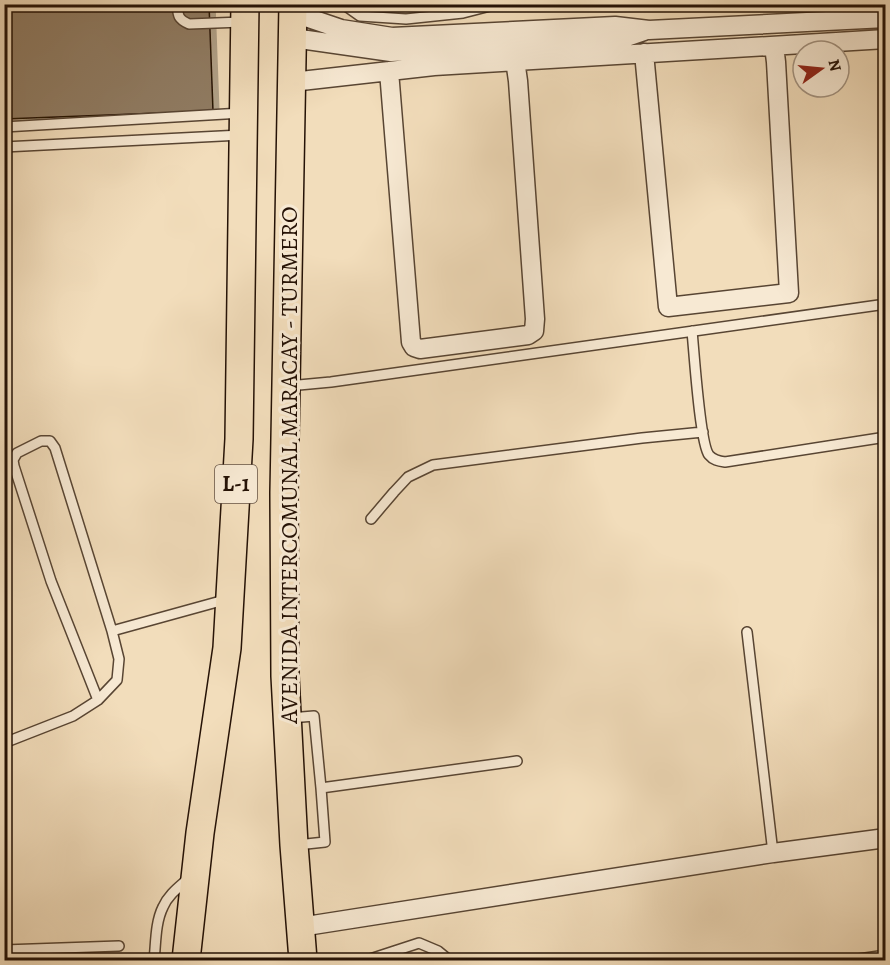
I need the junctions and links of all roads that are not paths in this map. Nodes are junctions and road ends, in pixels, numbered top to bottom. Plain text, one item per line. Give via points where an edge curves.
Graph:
1 (177, 4) edge
2 (344, 4) edge
3 (498, 4) edge
4 (245, 13) edge
5 (885, 18) edge
6 (294, 19) edge
7 (649, 30) junction
8 (885, 39) edge
9 (774, 46) junction
10 (644, 53) junction
11 (514, 60) junction
12 (389, 71) junction
13 (292, 82) junction
14 (244, 124) junction
15 (4, 127) edge
16 (4, 147) edge
17 (885, 304) edge
18 (692, 331) junction
19 (286, 386) junction
20 (703, 432) junction
21 (885, 437) edge
22 (371, 519) dead end
23 (230, 599) junction
24 (112, 631) junction
25 (747, 632) dead end
26 (98, 700) junction
27 (287, 718) junction
28 (4, 743) edge
29 (517, 761) dead end
30 (321, 788) junction
31 (885, 838) edge
32 (294, 845) junction
33 (773, 853) junction
34 (196, 872) junction
35 (300, 927) junction
36 (119, 946) dead end
37 (64, 949) junction
38 (4, 950) edge
39 (885, 955) edge
40 (64, 960) edge
41 (154, 960) edge
42 (186, 960) edge
43 (303, 960) edge
44 (367, 960) edge
45 (449, 960) edge
46 (852, 960) edge

1 - 4 lane via 178,16 189,24
2 - 3 lane via 360,16 406,19 463,13
4 - 14 main road, AVENIDA INTERCOMUNAL MARACAY - TURMERO / L-1
5 - 7 street
6 - 7 street via 392,37 615,26
6 - 7 street via 391,52 618,40
6 - 13 main road, AVENIDA INTERCOMUNAL MARACAY - TURMERO / L-1
8 - 9 street
9 - 10 street
9 - 10 street via 789,293 668,307
10 - 11 street
11 - 12 street
11 - 12 street via 534,331 528,335 420,349 411,342
12 - 13 street
13 - 19 main road, AVENIDA INTERCOMUNAL MARACAY - TURMERO / L-1
14 - 15 lane
14 - 16 lane
14 - 23 main road, AVENIDA INTERCOMUNAL MARACAY - TURMERO / L-1 via 239,439
17 - 18 lane
18 - 19 lane
18 - 20 lane
19 - 27 main road, AVENIDA INTERCOMUNAL MARACAY - TURMERO / L-1
20 - 21 lane via 707,453 725,462
20 - 22 lane via 433,465 408,477
23 - 24 lane
23 - 34 main road, AVENIDA INTERCOMUNAL MARACAY - TURMERO / L-1 via 227,648
24 - 26 lane via 119,659 117,680
24 - 26 lane via 55,447 50,441 41,441 16,453 14,466 51,581
25 - 33 lane
26 - 28 lane via 73,716
27 - 30 lane via 314,716
27 - 32 main road, AVENIDA INTERCOMUNAL MARACAY - TURMERO / L-1
29 - 30 lane
30 - 32 lane via 325,842
31 - 33 street
32 - 35 main road, AVENIDA INTERCOMUNAL MARACAY - TURMERO / L-1
33 - 35 street
34 - 41 lane via 172,893 162,908
34 - 42 main road, AVENIDA INTERCOMUNAL MARACAY - TURMERO / L-1
35 - 43 main road, AVENIDA INTERCOMUNAL MARACAY - TURMERO / L-1
36 - 37 lane
37 - 38 lane
37 - 40 lane
39 - 46 lane
44 - 45 lane via 419,943

